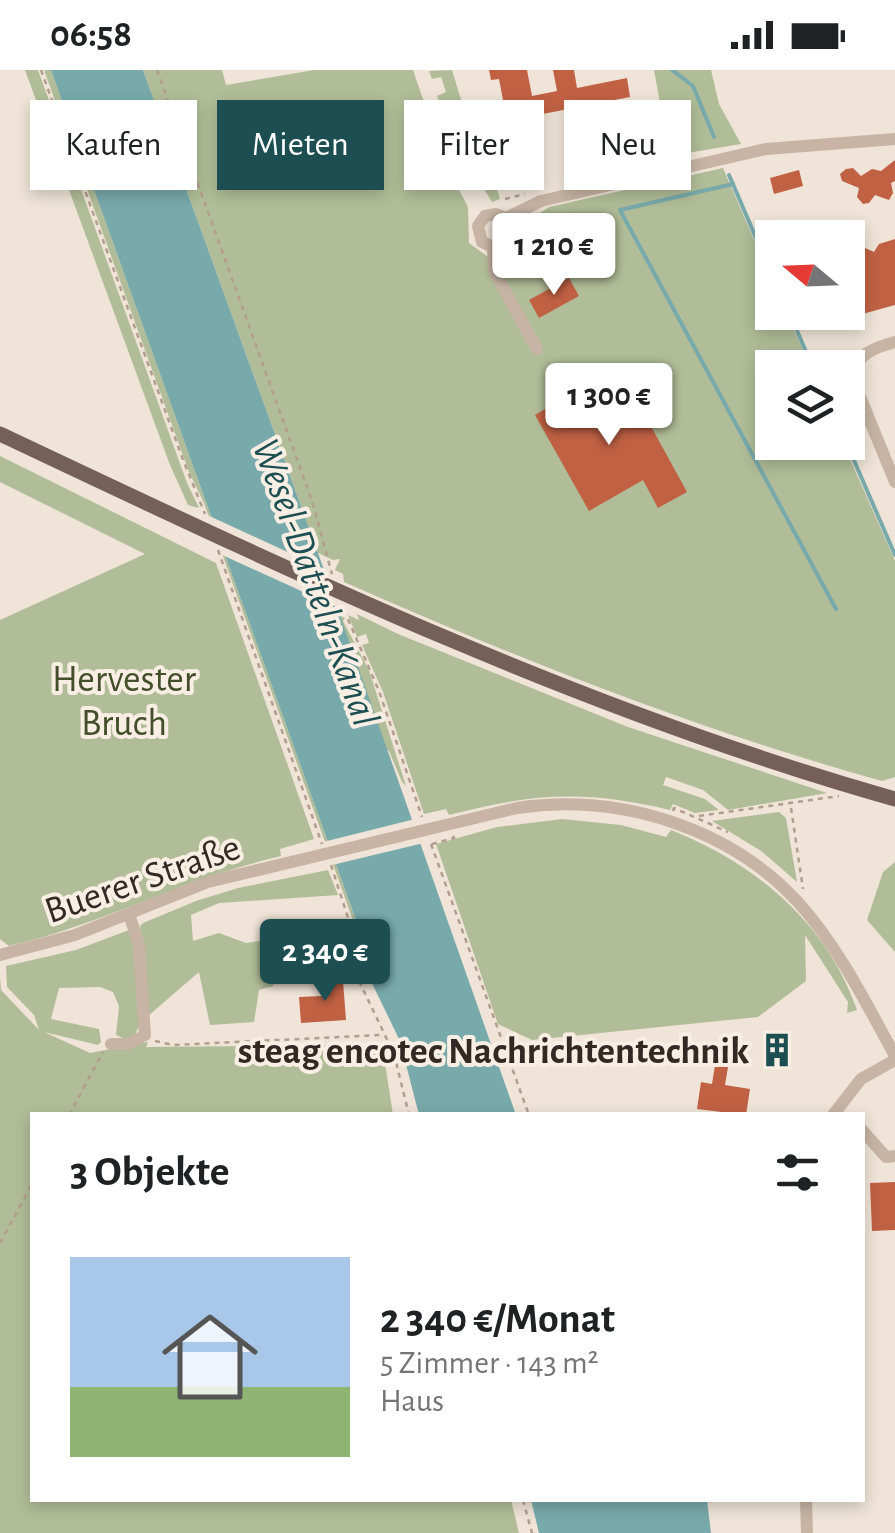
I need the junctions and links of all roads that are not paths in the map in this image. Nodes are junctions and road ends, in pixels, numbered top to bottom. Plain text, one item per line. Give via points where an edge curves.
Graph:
1 (895, 138) edge
2 (506, 218) junction
3 (493, 247) junction
4 (895, 342) edge
5 (537, 350) dead end
6 (0, 434) edge
7 (895, 482) edge
8 (895, 798) edge
9 (130, 914) junction
10 (0, 955) edge
11 (111, 1044) road end
12 (895, 1058) edge
13 (839, 1112) edge
14 (865, 1133) edge
15 (895, 1156) edge
16 (806, 1502) edge
17 (807, 1533) edge

1 - 2 street via 766,149 541,201
2 - 3 street via 511,234
2 - 3 street via 491,214 478,226 482,242
3 - 5 street via 494,271
4 - 7 street via 860,357 852,378
6 - 8 main road via 205,523 350,597 591,698
9 - 10 street, Buerer Straße
9 - 11 street via 139,945 145,1035
9 - 12 street, Buerer Straße via 208,882 433,827 517,808 600,806 670,821 762,870 840,958
12 - 13 street via 869,1073
14 - 15 street via 886,1156
16 - 17 street

